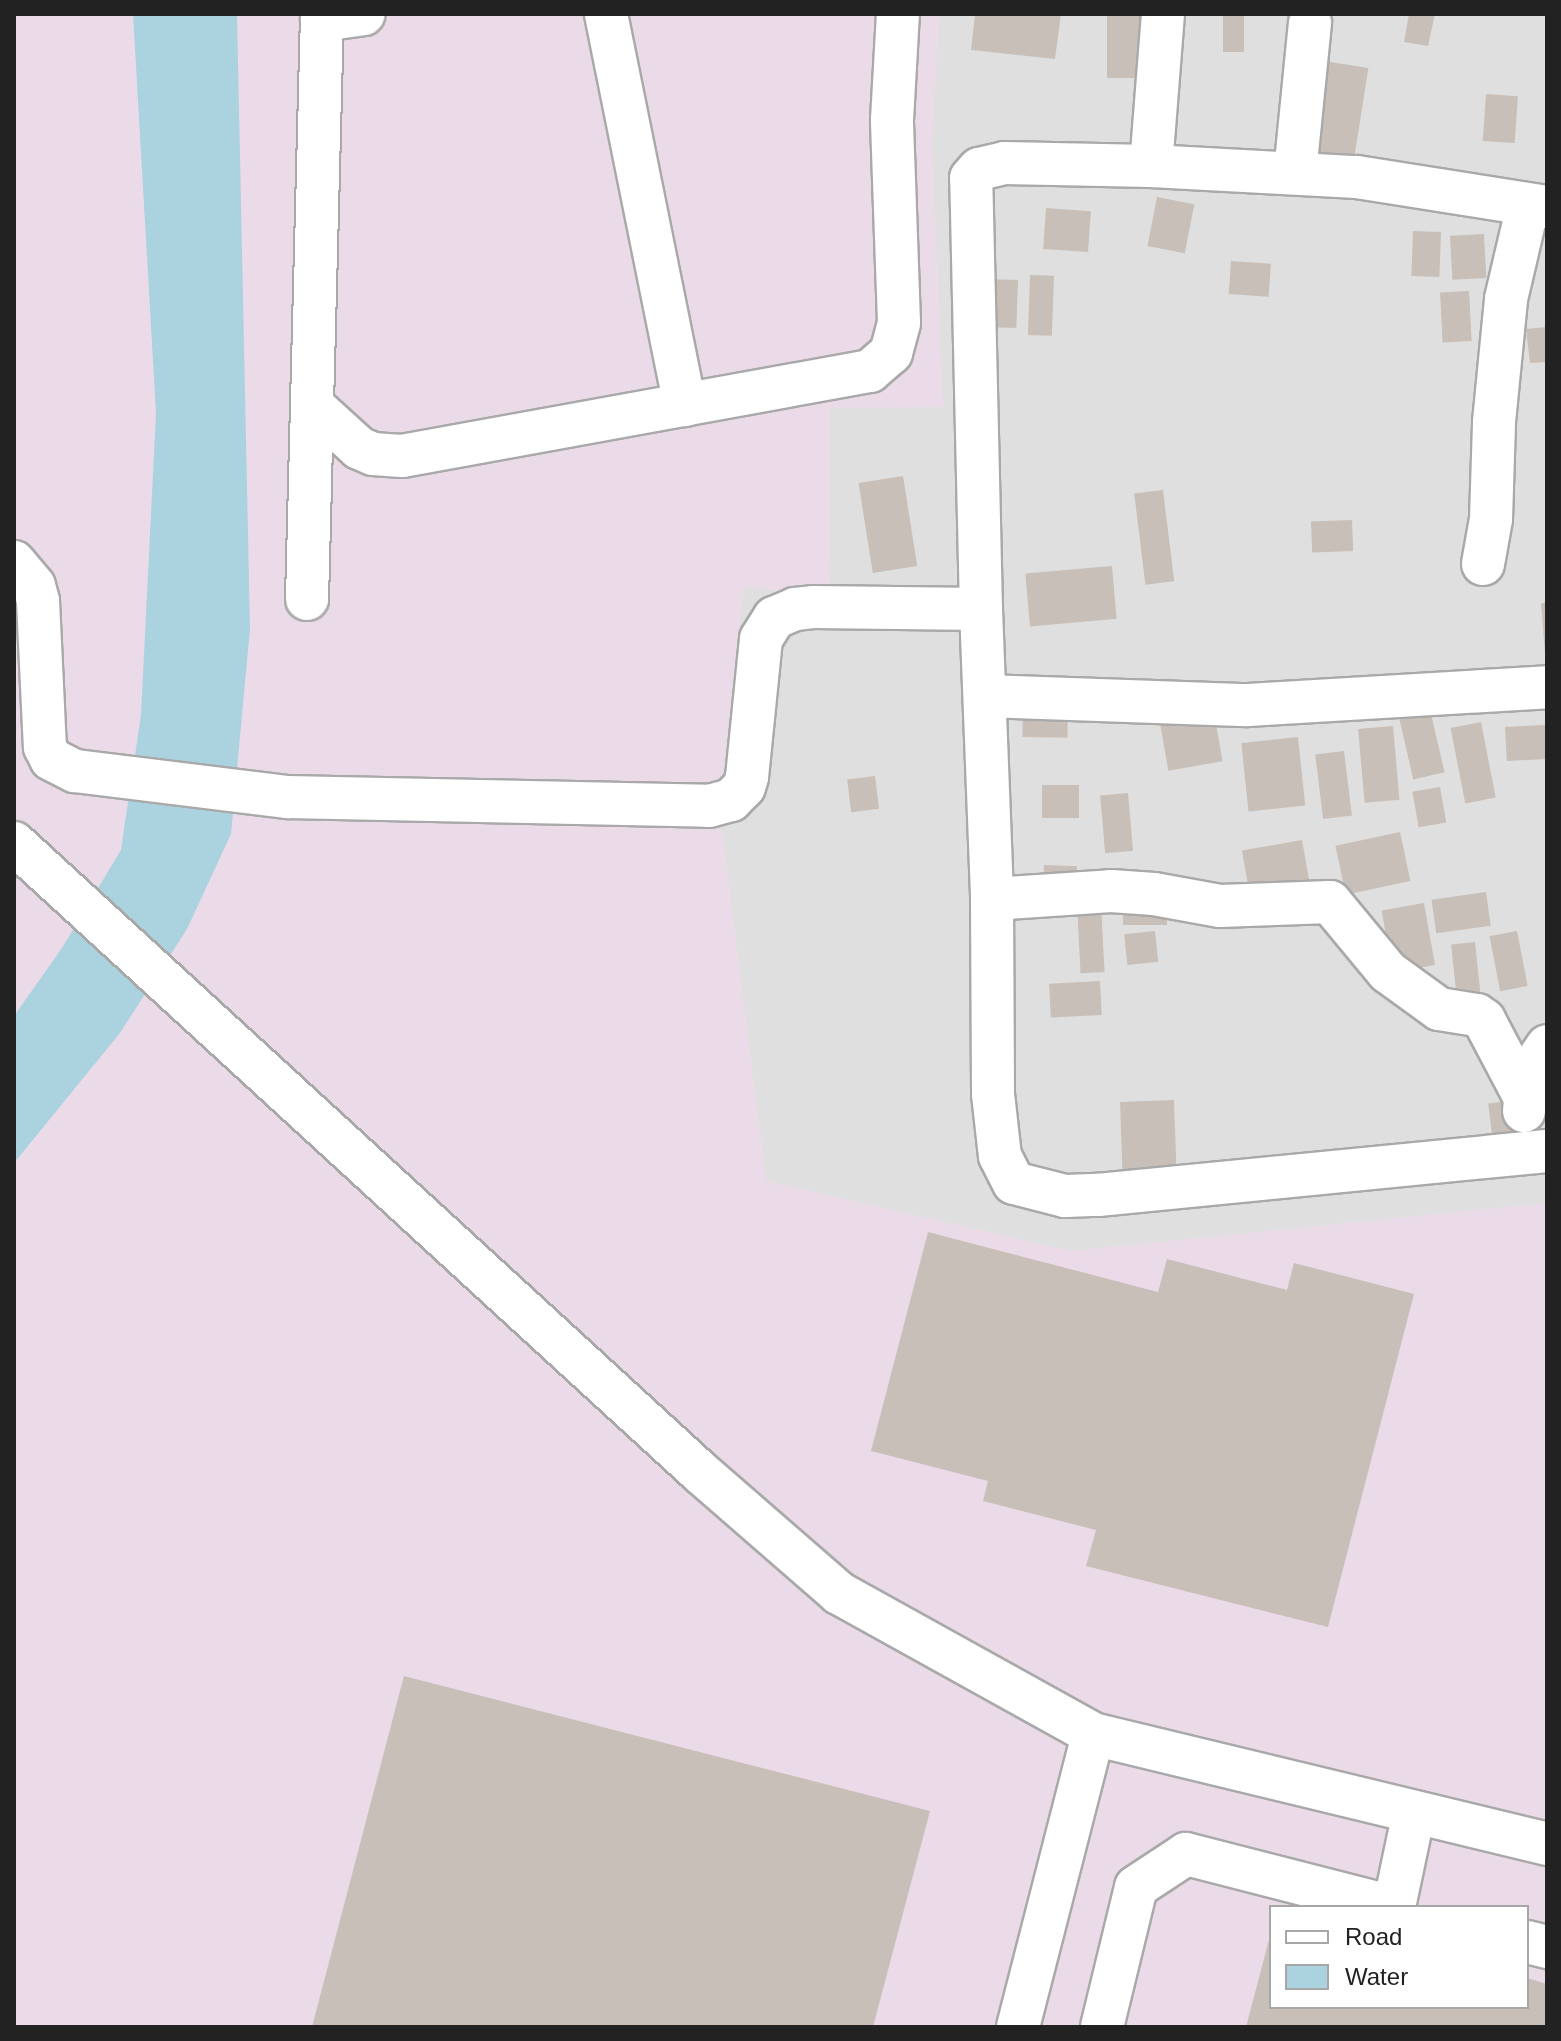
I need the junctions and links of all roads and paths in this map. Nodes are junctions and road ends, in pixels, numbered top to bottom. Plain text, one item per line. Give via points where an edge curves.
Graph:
1 (364, 14) edge
2 (606, 14) edge
3 (898, 14) edge
4 (1163, 14) edge
5 (322, 17) edge
6 (1310, 23) dead end
7 (1151, 166) junction
8 (1295, 173) junction
9 (1537, 206) edge
10 (685, 405) junction
11 (314, 407) junction
12 (14, 562) edge
13 (1483, 564) dead end
14 (307, 599) dead end
15 (981, 609) junction
16 (1547, 687) edge
17 (985, 696) junction
18 (18, 848) edge
19 (992, 899) junction
20 (1547, 1046) edge
21 (1524, 1096) junction
22 (1538, 1152) edge
23 (1093, 1734) junction
24 (1414, 1812) junction
25 (1547, 1844) edge
26 (1385, 1905) edge
27 (1393, 1905) edge
28 (1018, 2027) edge
29 (1102, 2027) edge

1 - 5 street
2 - 10 street
3 - 10 street via 892,120 899,323 891,353 870,371 848,377
4 - 7 street
5 - 11 street
6 - 8 street
7 - 8 street
7 - 15 street via 1004,163 979,169 971,178
8 - 9 street via 1357,177
9 - 13 street via 1506,299 1491,519
10 - 11 street via 388,457 359,448
11 - 14 street
12 - 15 street via 34,586 38,601 47,753 75,771 268,794 721,803 738,794 747,777 761,639 774,618 813,607
15 - 17 street
16 - 17 street via 1248,705
17 - 19 street
18 - 23 street via 839,1593
19 - 21 street via 1111,891 1220,906 1330,902 1388,972 1439,1009 1484,1020
19 - 22 street via 993,1094 1000,1156 1014,1183 1065,1196 1098,1195
20 - 21 street via 1527,1076
21 - 22 street
23 - 24 street
23 - 28 street
24 - 25 street
24 - 27 street
26 - 29 street via 1186,1854 1136,1887

